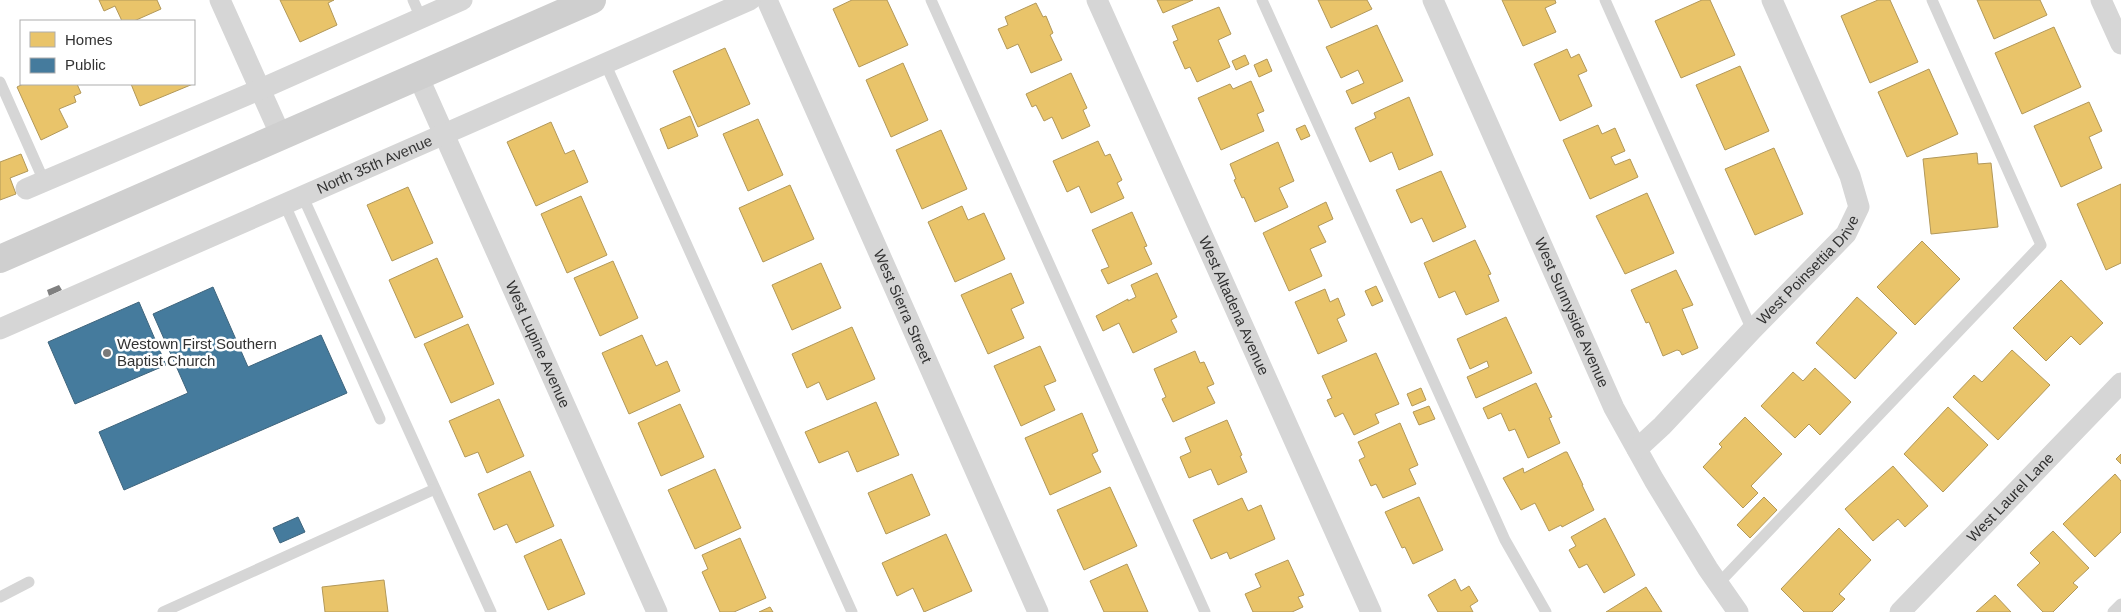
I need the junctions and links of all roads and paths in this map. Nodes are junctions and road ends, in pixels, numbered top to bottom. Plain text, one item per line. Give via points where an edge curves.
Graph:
1 (220, 0) edge
2 (462, 0) edge
3 (592, 0) edge
4 (750, 0) edge
5 (767, 0) edge
6 (931, 0) edge
7 (1097, 0) edge
8 (1262, 0) edge
9 (1433, 0) edge
10 (1605, 0) edge
11 (1772, 0) edge
12 (1932, 0) edge
13 (2101, 0) edge
14 (417, 9) edge
15 (2121, 44) edge
16 (605, 63) junction
17 (418, 76) junction
18 (0, 82) edge
19 (260, 90) junction
20 (444, 134) junction
21 (281, 136) junction
22 (35, 185) joint
23 (294, 201) junction
24 (0, 259) edge
25 (0, 329) edge
26 (1752, 330) junction
27 (2121, 383) edge
28 (380, 418) dead end
29 (1637, 449) junction
30 (435, 489) junction
31 (29, 582) dead end
32 (1718, 584) junction
33 (0, 597) edge
34 (2121, 604) edge
35 (163, 612) edge
36 (491, 612) edge
37 (657, 612) edge
38 (852, 612) edge
39 (1038, 612) edge
40 (1205, 612) edge
41 (1372, 612) edge
42 (1546, 612) edge
43 (1738, 612) edge
44 (1900, 612) edge
45 (2113, 612) edge

1 - 19 street
2 - 14 street
3 - 17 main road
4 - 16 street, North 35th Avenue
5 - 39 street, West Sierra Street
6 - 40 lane
7 - 41 street, West Altadena Avenue
8 - 42 lane via 1505,540
9 - 29 street, West Sunnyside Avenue via 1614,408
10 - 26 lane
11 - 26 street, West Poinsettia Drive via 1850,176 1859,207 1846,234
12 - 32 lane via 2041,245
13 - 15 street
14 - 19 street
16 - 20 street, North 35th Avenue
16 - 38 lane
17 - 20 street, West Lupine Avenue
17 - 21 main road
18 - 22 lane
19 - 21 street
19 - 22 street
20 - 23 street, North 35th Avenue
20 - 37 street, West Lupine Avenue
21 - 24 main road
23 - 25 street, North 35th Avenue
23 - 28 lane
23 - 30 lane
26 - 29 street, West Poinsettia Drive
27 - 44 street, West Laurel Lane
29 - 32 street, West Sunnyside Avenue
30 - 35 lane
30 - 36 lane
31 - 33 lane
32 - 43 street, West Sunnyside Avenue
34 - 45 lane

